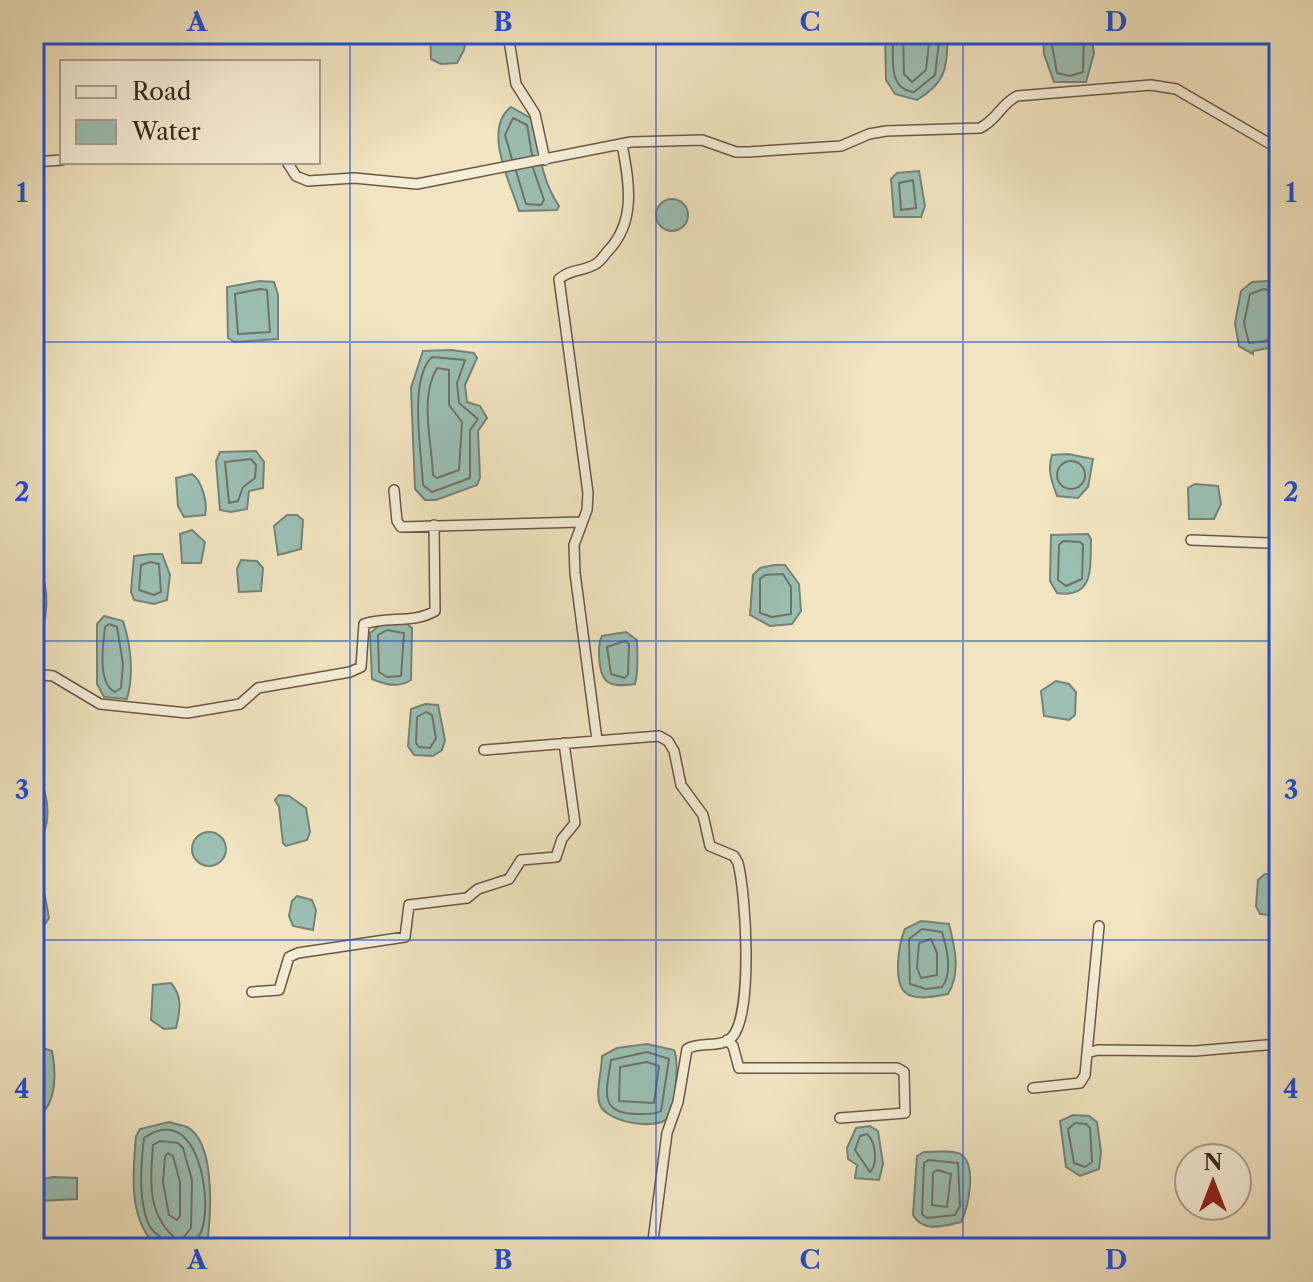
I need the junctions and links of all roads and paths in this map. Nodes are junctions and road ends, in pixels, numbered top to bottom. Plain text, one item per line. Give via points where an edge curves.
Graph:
1 (508, 34) edge
2 (622, 144) junction
3 (1279, 149) edge
4 (60, 160) edge
5 (545, 160) junction
6 (34, 162) edge
7 (288, 164) edge
8 (394, 490) dead end
9 (581, 522) junction
10 (434, 525) junction
11 (1279, 539) edge
12 (1191, 540) dead end
13 (34, 674) edge
14 (597, 740) junction
15 (564, 743) junction
16 (484, 750) dead end
17 (1099, 926) dead end
18 (252, 992) dead end
19 (727, 1040) junction
20 (1279, 1044) edge
21 (1087, 1053) junction
22 (1033, 1088) dead end
23 (840, 1118) dead end
24 (652, 1248) edge

1 - 5 street via 516,84 535,114
2 - 3 street via 702,140 736,152 841,146 886,131 980,128 994,122 1004,103 1017,96 1151,85 1186,94
2 - 5 street
2 - 9 street via 628,220 616,244 595,265 570,269 559,279 584,446 588,493
4 - 6 street
5 - 7 street via 417,184 354,178 315,182 296,176
8 - 10 street via 401,527
9 - 10 street
9 - 14 street via 574,545 575,573
10 - 13 street via 435,611 422,618 364,624 361,667 350,672 258,688 240,704 187,713 100,704 53,676
11 - 12 street
14 - 15 street
14 - 19 street via 659,736 668,741 684,793 703,815 707,841 738,863 746,913 746,970 737,1026
15 - 16 street
15 - 18 street via 575,823 556,857 521,860 509,879 467,898 409,905 405,937 298,953 289,957 279,990
17 - 21 street
19 - 23 street via 739,1068 828,1066 904,1072 905,1113
19 - 24 street via 687,1049 667,1133
20 - 21 street
21 - 22 street via 1080,1083

